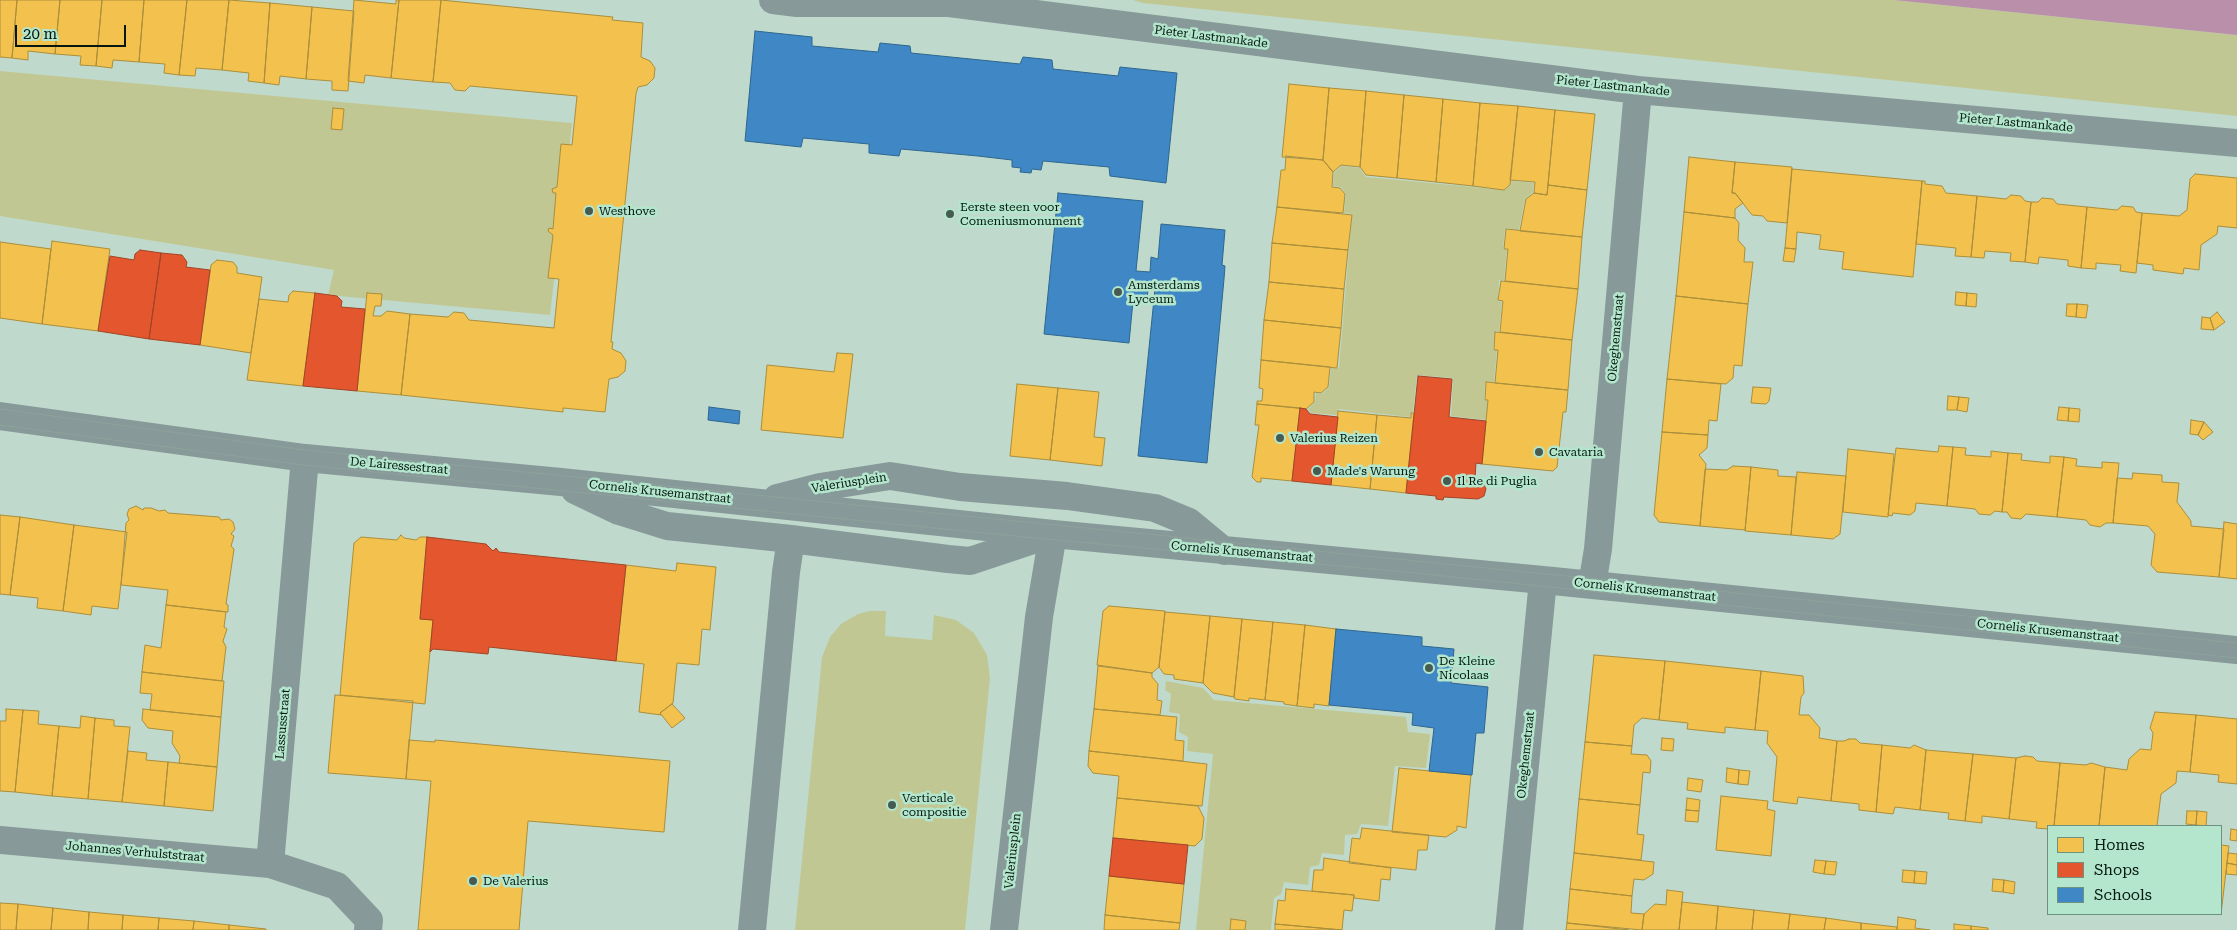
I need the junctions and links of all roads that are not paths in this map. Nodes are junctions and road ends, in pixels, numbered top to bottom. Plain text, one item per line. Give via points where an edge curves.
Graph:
1 (773, 0) edge
2 (963, 2) edge
3 (1638, 90) junction
4 (2237, 143) edge
5 (0, 416) edge
6 (306, 458) junction
7 (561, 482) junction
8 (758, 502) junction
9 (1053, 534) junction
10 (791, 539) junction
11 (1224, 551) junction
12 (1543, 580) junction
13 (1592, 585) junction
14 (2237, 650) edge
15 (0, 840) edge
16 (270, 864) junction
17 (368, 930) edge
18 (752, 930) edge
19 (1004, 930) edge
20 (1509, 930) edge

1 - 2 street, Pieter Lastmankade via 797,3
2 - 3 street, Pieter Lastmankade
3 - 4 street, Pieter Lastmankade
3 - 13 street, Okeghemstraat via 1598,549
5 - 6 street, De Lairessestraat
6 - 7 street, De Lairessestraat
6 - 16 street, Lassusstraat
7 - 8 street, Cornelis Krusemanstraat
7 - 10 street, De Lairessestraat via 619,511 667,526
8 - 9 street, Valeriusplein
8 - 11 street, Valeriusplein via 820,487 890,476 960,487 1067,496 1155,508 1189,522
9 - 10 street via 970,561
9 - 11 street, Cornelis Krusemanstraat
9 - 19 street, Valeriusplein via 1038,617
10 - 18 street
11 - 12 street, Cornelis Krusemanstraat
12 - 13 street, Cornelis Krusemanstraat
12 - 20 street, Okeghemstraat
13 - 14 street, Cornelis Krusemanstraat
15 - 16 street, Johannes Verhulststraat
16 - 17 street via 337,886 369,920

